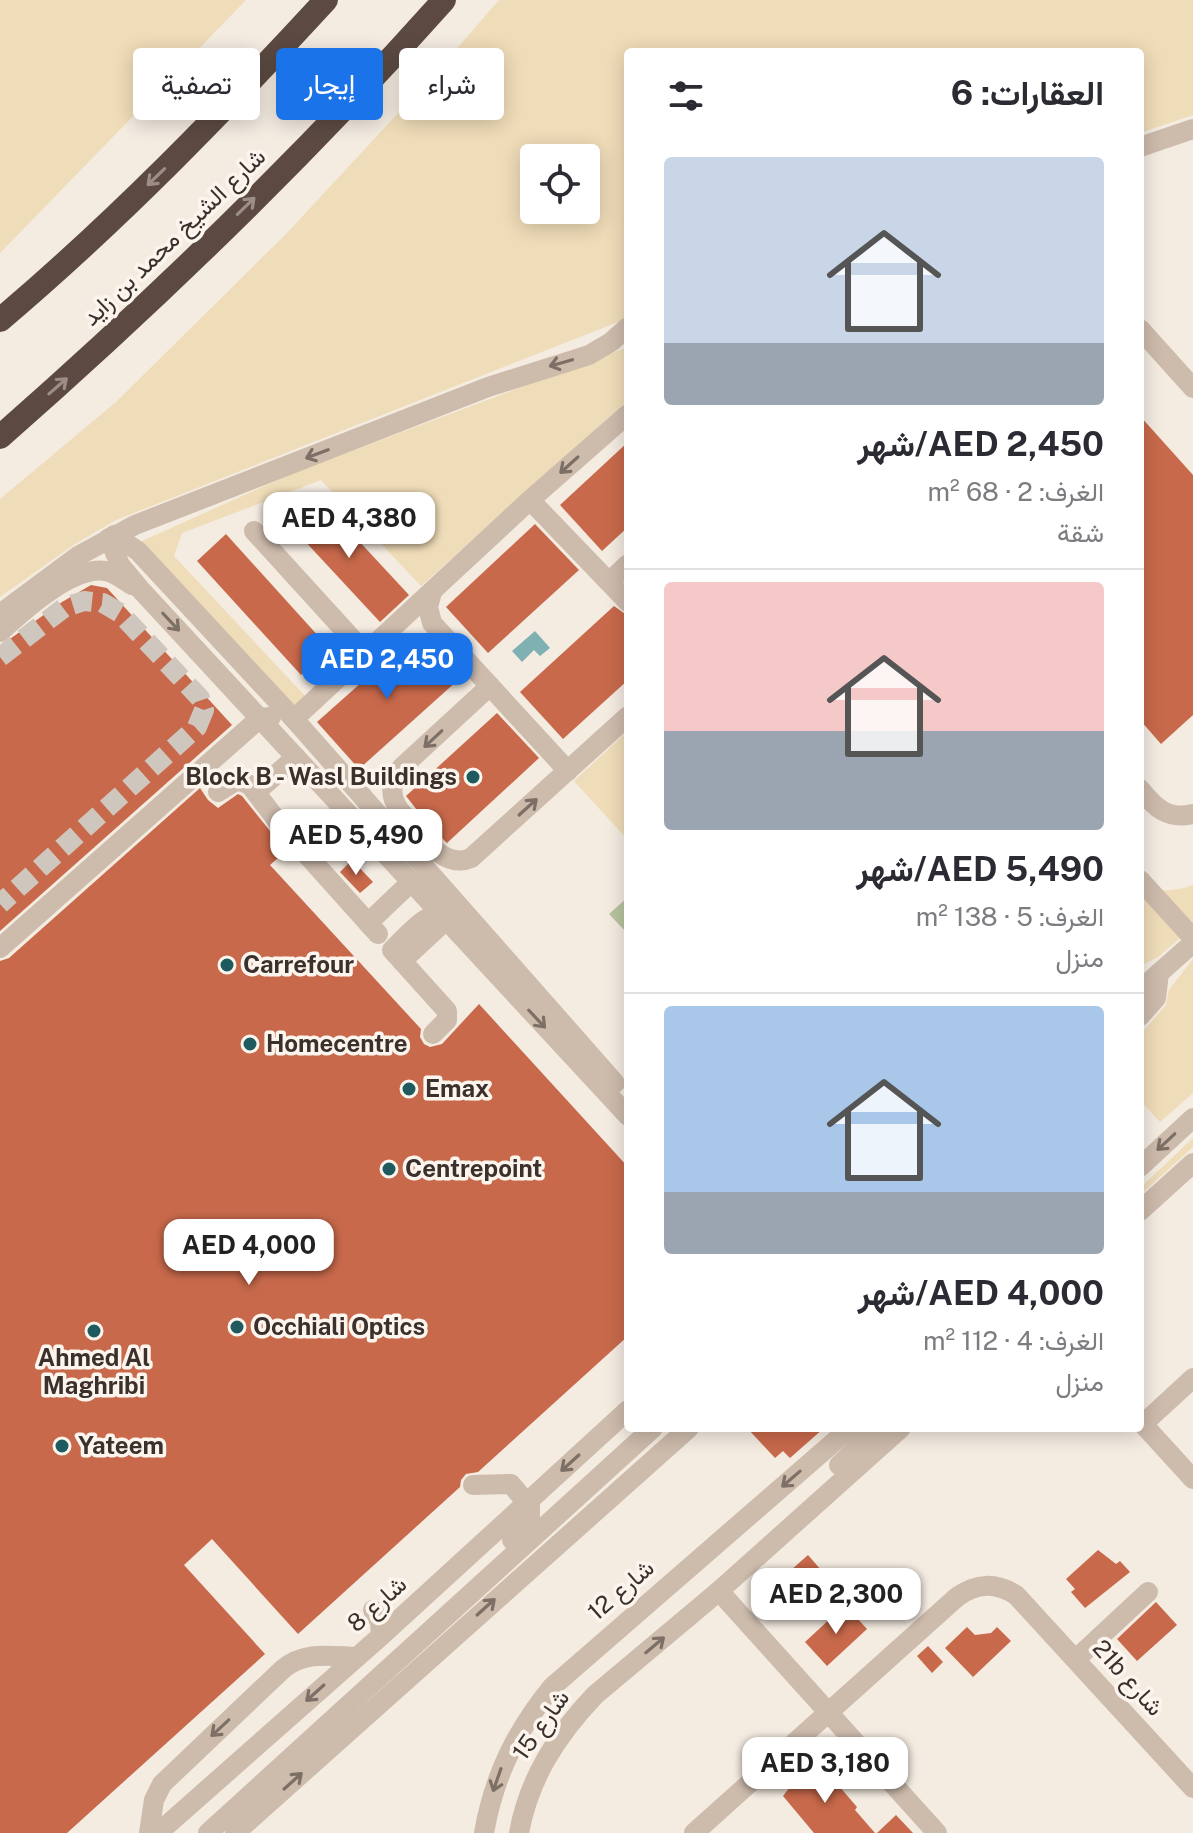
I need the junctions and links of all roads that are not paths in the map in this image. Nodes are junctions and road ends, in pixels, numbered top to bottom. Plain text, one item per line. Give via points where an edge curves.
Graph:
1 (326, 0) edge
2 (444, 0) edge
3 (1193, 129) edge
4 (1144, 146) edge
5 (0, 320) edge
6 (624, 331) edge
7 (1144, 333) edge
8 (1193, 388) edge
9 (624, 418) edge
10 (0, 437) edge
11 (530, 500) junction
12 (254, 531) dead end
13 (112, 537) junction
14 (624, 568) edge
15 (609, 582) junction
16 (140, 589) junction
17 (432, 592) junction
18 (624, 598) edge
19 (0, 614) edge
20 (0, 632) edge
21 (366, 654) junction
22 (490, 686) junction
23 (260, 718) junction
24 (294, 719) junction
25 (624, 720) edge
26 (296, 757) junction
27 (568, 771) junction
28 (218, 792) dead end
29 (256, 792) junction
30 (1144, 792) edge
31 (1144, 795) edge
32 (1193, 803) edge
33 (1193, 814) edge
34 (381, 819) junction
35 (410, 883) junction
36 (1144, 885) edge
37 (441, 917) junction
38 (1193, 940) edge
39 (385, 942) junction
40 (0, 948) edge
41 (1159, 973) junction
42 (528, 983) junction
43 (1144, 986) edge
44 (1144, 1012) edge
45 (433, 1034) dead end
46 (624, 1093) edge
47 (624, 1112) edge
48 (1193, 1118) edge
49 (1144, 1163) edge
50 (1193, 1163) edge
51 (1144, 1207) edge
52 (1193, 1378) edge
53 (624, 1414) edge
54 (1144, 1419) edge
55 (1144, 1425) edge
56 (649, 1432) edge
57 (685, 1432) edge
58 (845, 1432) edge
59 (874, 1432) edge
60 (896, 1432) edge
61 (1193, 1479) edge
62 (823, 1497) junction
63 (527, 1502) junction
64 (507, 1521) junction
65 (490, 1577) junction
66 (719, 1591) junction
67 (1148, 1592) dead end
68 (403, 1616) junction
69 (381, 1636) junction
70 (356, 1657) junction
71 (1076, 1659) junction
72 (828, 1713) junction
73 (1193, 1788) edge
74 (149, 1833) edge
75 (158, 1833) edge
76 (208, 1833) edge
77 (235, 1833) edge
78 (484, 1833) edge
79 (519, 1833) edge
80 (694, 1833) edge
81 (937, 1833) edge

1 -> 5 highway via 170,164
10 -> 2 highway, شارع الشيخ محمد بن زايد via 124,327 322,132
3 - 4 street
6 -> 13 street via 589,355 488,387
7 - 8 street
9 -> 11 street
11 - 15 street
11 - 17 street
12 - 21 street
13 - 16 street via 120,565
13 - 19 street
13 - 24 street via 138,551
14 - 15 street
15 - 18 street
16 - 20 street via 106,571 83,572
16 -> 23 street
17 - 21 street
17 - 22 street via 432,623
21 - 24 street
22 - 27 street
22 -> 27 street via 395,775 392,794 400,811 441,856 456,862 478,853
23 - 26 street
23 - 34 street via 281,722 356,805
23 - 40 street
24 - 34 street
25 - 27 street
26 - 29 street
26 - 35 street
28 - 29 street via 237,780
29 - 39 street
30 - 32 street via 1164,802
31 - 33 street via 1166,814
34 - 42 street
35 - 37 street
35 - 39 street
36 - 38 street
37 - 39 street
37 - 42 street via 444,911 456,915
37 -> 47 street
38 - 41 street
39 - 45 street via 448,1013
41 - 43 street
41 - 44 street via 1156,998
42 - 46 street
48 -> 49 street
50 - 51 street
52 - 54 street
53 -> 63 street, شارع 8
55 - 61 street
56 - 65 street
77 -> 57 street
58 -> 78 street, شارع 12 via 552,1687 503,1763
59 - 62 street via 835,1470
60 - 62 street
62 - 66 street
63 - 64 street, شارع 8
63 - 64 street via 511,1484 473,1485 498,1496
63 - 65 street via 530,1522 497,1554
64 - 68 street, شارع 8
65 - 76 street
66 - 72 street
79 -> 66 street, شارع 15 via 539,1769 565,1730 595,1695
67 - 71 street
68 - 69 street, شارع 8
68 - 69 street via 376,1607
69 - 70 street, شارع 8
70 -> 74 street via 298,1652 168,1777 154,1800
70 -> 75 street, شارع 8
71 - 72 street, 21b شارع via 1024,1602 1007,1589 986,1585 965,1591
71 - 73 street, 21b شارع
72 - 80 street
72 - 81 street

